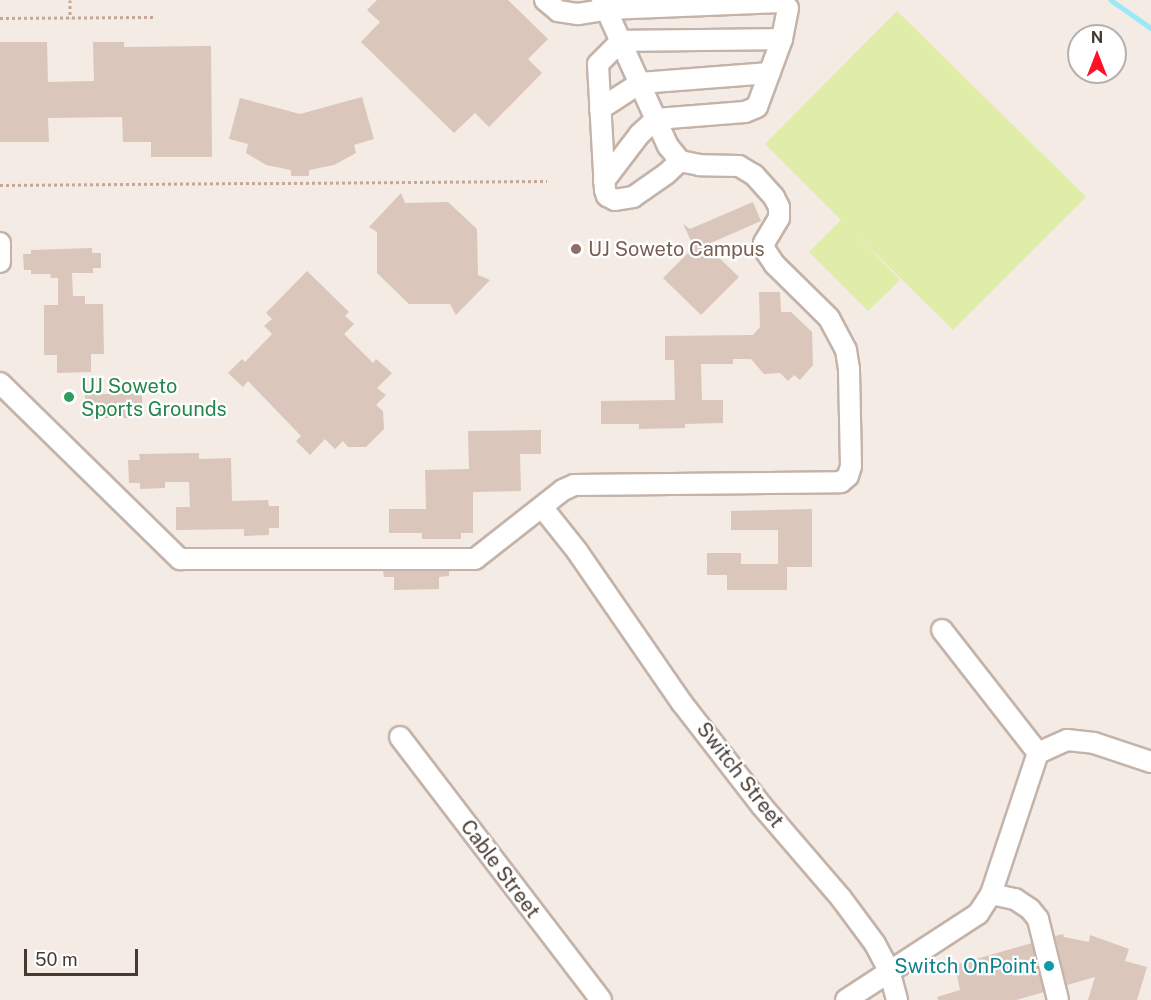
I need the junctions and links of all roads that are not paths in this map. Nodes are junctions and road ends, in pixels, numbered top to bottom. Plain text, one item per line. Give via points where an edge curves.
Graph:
1 (545, 0) edge
2 (605, 4) edge
3 (782, 39) junction
4 (621, 41) junction
5 (770, 73) junction
6 (640, 83) junction
7 (600, 110) junction
8 (656, 119) junction
9 (680, 161) junction
10 (604, 181) junction
11 (0, 243) edge
12 (0, 262) edge
13 (0, 383) edge
14 (542, 507) junction
15 (942, 630) dead end
16 (400, 737) dead end
17 (1038, 753) junction
18 (1151, 762) edge
19 (991, 894) junction
20 (889, 970) junction
21 (601, 1000) edge
22 (846, 1000) edge
23 (897, 1000) edge
24 (1058, 1000) edge

1 - 2 street via 565,14
2 - 3 street via 781,2 788,8
2 - 4 street
3 - 4 street
3 - 5 street
4 - 6 street
4 - 7 street via 598,64
5 - 6 street
5 - 8 street via 759,104 752,110
6 - 7 street
6 - 8 street
7 - 10 street
8 - 9 street via 671,152
8 - 10 street
9 - 10 street via 624,200 607,196
9 - 14 street via 739,165 754,175 777,202 779,218 766,238 765,250 829,318 846,350 850,472 841,482 831,483 574,485
11 - 12 street
13 - 14 street via 178,559 475,559
14 - 20 street, Switch Street via 669,685 761,805 841,898
15 - 17 street
16 - 21 street, Cable Street
17 - 18 street via 1067,740 1094,743
17 - 19 street
19 - 20 street via 978,914 917,956
19 - 24 street via 1014,899 1038,919
20 - 22 street
20 - 23 street, Switch Street

